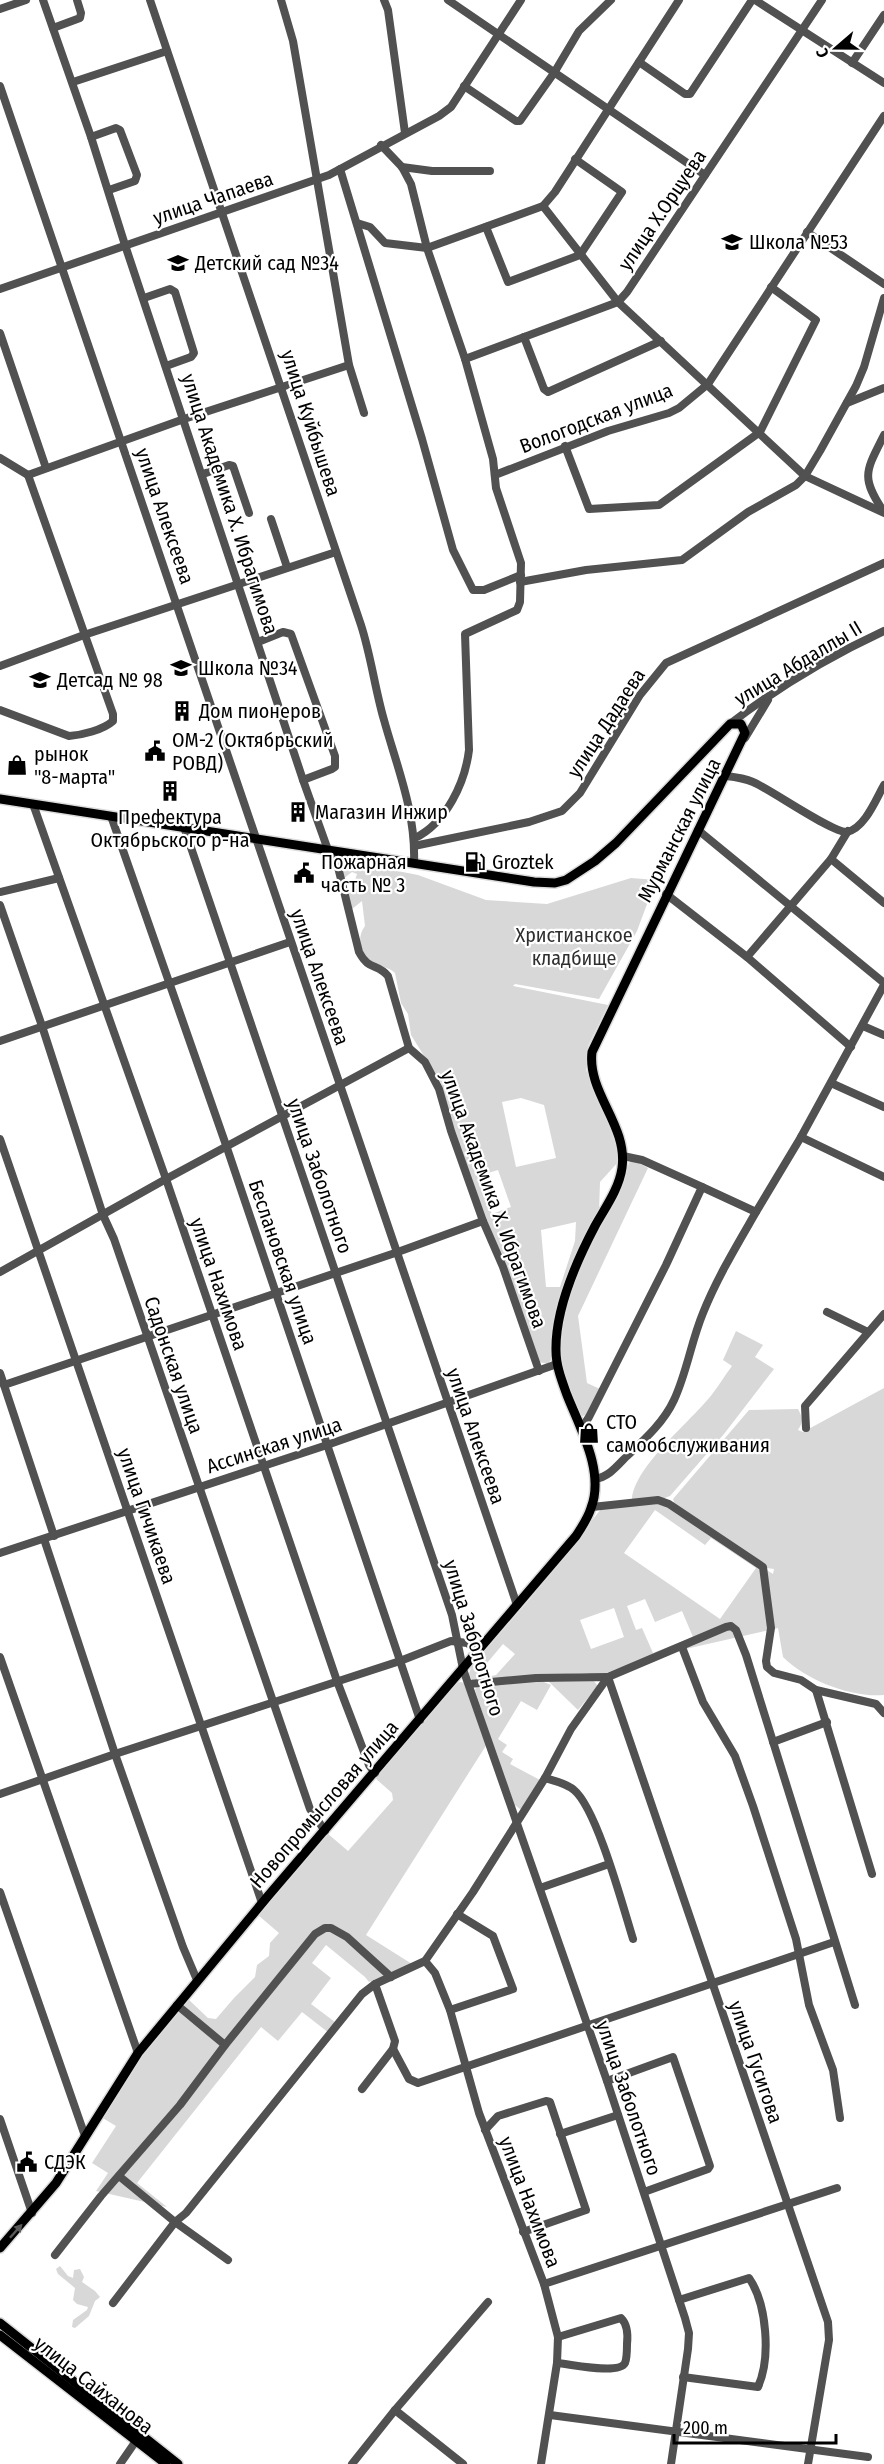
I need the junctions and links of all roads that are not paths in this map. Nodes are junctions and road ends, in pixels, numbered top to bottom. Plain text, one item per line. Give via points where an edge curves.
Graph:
1 (26, 0) edge
2 (43, 0) edge
3 (77, 0) edge
4 (150, 0) edge
5 (281, 0) edge
6 (384, 0) edge
7 (448, 0) edge
8 (521, 0) edge
9 (611, 0) edge
10 (679, 0) edge
11 (753, 0) edge
12 (822, 0) edge
13 (0, 9) edge
14 (884, 15) edge
15 (53, 28) junction
16 (802, 32) junction
17 (498, 35) junction
18 (167, 51) junction
19 (639, 62) junction
20 (852, 63) junction
21 (554, 73) junction
22 (72, 82) junction
23 (884, 83) edge
24 (0, 86) edge
25 (464, 86) junction
26 (607, 109) junction
27 (884, 116) edge
28 (405, 133) junction
29 (91, 137) junction
30 (381, 145) junction
31 (575, 159) junction
32 (402, 167) junction
33 (340, 169) junction
34 (490, 171) dead end
35 (705, 175) junction
36 (317, 180) junction
37 (109, 190) junction
38 (543, 206) junction
39 (222, 213) junction
40 (357, 223) junction
41 (486, 227) junction
42 (807, 232) junction
43 (125, 245) junction
44 (427, 248) junction
45 (580, 255) junction
46 (63, 268) junction
47 (884, 284) edge
48 (771, 287) junction
49 (0, 289) edge
50 (144, 298) junction
51 (884, 298) edge
52 (618, 302) junction
53 (0, 333) edge
54 (524, 337) junction
55 (661, 341) junction
56 (465, 359) junction
57 (349, 365) junction
58 (166, 366) junction
59 (708, 384) junction
60 (282, 387) junction
61 (884, 388) edge
62 (847, 403) junction
63 (364, 412) dead end
64 (184, 419) junction
65 (760, 432) junction
66 (884, 435) edge
67 (122, 441) junction
68 (565, 446) junction
69 (0, 458) edge
70 (46, 468) junction
71 (203, 474) junction
72 (28, 475) junction
73 (495, 475) junction
74 (805, 476) junction
75 (884, 512) edge
76 (249, 513) dead end
77 (271, 519) dead end
78 (336, 552) junction
79 (884, 563) edge
80 (287, 567) junction
81 (521, 579) junction
82 (239, 583) junction
83 (178, 604) junction
84 (884, 632) edge
85 (84, 635) junction
86 (258, 642) junction
87 (0, 666) edge
88 (777, 690) junction
89 (0, 710) edge
90 (730, 724) junction
91 (744, 739) junction
92 (726, 776) junction
93 (303, 780) junction
94 (884, 785) edge
95 (0, 799) edge
96 (33, 804) junction
97 (111, 816) junction
98 (184, 827) junction
99 (698, 830) junction
100 (848, 831) junction
101 (257, 839) junction
102 (415, 842) junction
103 (328, 850) junction
104 (831, 859) junction
105 (414, 863) junction
106 (59, 878) junction
107 (0, 892) edge
108 (666, 894) junction
109 (884, 903) edge
110 (0, 905) edge
111 (790, 905) junction
112 (290, 942) junction
113 (747, 957) junction
114 (230, 962) junction
115 (169, 983) junction
116 (884, 984) edge
117 (105, 1004) junction
118 (42, 1026) junction
119 (863, 1026) junction
120 (884, 1035) edge
121 (0, 1041) edge
122 (851, 1047) junction
123 (409, 1048) junction
124 (831, 1083) junction
125 (340, 1086) junction
126 (884, 1107) edge
127 (282, 1116) junction
128 (801, 1137) junction
129 (0, 1139) edge
130 (227, 1148) junction
131 (623, 1156) junction
132 (884, 1177) edge
133 (166, 1179) junction
134 (702, 1187) junction
135 (756, 1212) junction
136 (103, 1215) junction
137 (483, 1221) junction
138 (39, 1251) junction
139 (395, 1253) junction
140 (0, 1272) edge
141 (336, 1273) junction
142 (276, 1294) junction
143 (827, 1312) dead end
144 (211, 1313) junction
145 (884, 1314) edge
146 (868, 1332) junction
147 (147, 1336) junction
148 (76, 1361) junction
149 (557, 1364) junction
150 (539, 1371) junction
151 (0, 1373) edge
152 (4, 1385) junction
153 (447, 1403) junction
154 (387, 1424) junction
155 (806, 1428) dead end
156 (581, 1429) junction
157 (327, 1445) junction
158 (264, 1466) junction
159 (595, 1479) junction
160 (199, 1487) junction
161 (592, 1507) junction
162 (128, 1510) junction
163 (54, 1536) junction
164 (44, 1539) junction
165 (0, 1553) edge
166 (517, 1605) junction
167 (457, 1640) junction
168 (682, 1647) junction
169 (479, 1650) junction
170 (0, 1657) edge
171 (400, 1661) junction
172 (463, 1669) junction
173 (608, 1677) junction
174 (337, 1681) junction
175 (469, 1684) junction
176 (816, 1690) junction
177 (272, 1702) junction
178 (883, 1709) edge
179 (420, 1720) junction
180 (827, 1722) junction
181 (201, 1726) junction
182 (773, 1742) junction
183 (115, 1754) junction
184 (375, 1773) junction
185 (545, 1778) junction
186 (44, 1779) junction
187 (0, 1794) edge
188 (516, 1825) junction
189 (325, 1831) junction
190 (609, 1864) junction
191 (872, 1874) dead end
192 (540, 1888) junction
193 (0, 1892) edge
194 (262, 1903) junction
195 (457, 1914) junction
196 (633, 1939) dead end
197 (834, 1942) junction
198 (799, 1954) junction
199 (425, 1961) junction
200 (391, 1977) junction
201 (197, 1980) junction
202 (712, 1983) junction
203 (375, 1984) junction
204 (177, 2005) junction
205 (855, 2005) dead end
206 (450, 2010) junction
207 (586, 2026) junction
208 (225, 2045) junction
209 (393, 2049) junction
210 (138, 2053) junction
211 (464, 2067) junction
212 (607, 2081) junction
213 (362, 2089) dead end
214 (618, 2115) junction
215 (840, 2118) dead end
216 (0, 2119) edge
217 (485, 2130) junction
218 (560, 2134) junction
219 (86, 2136) junction
220 (119, 2176) junction
221 (837, 2188) dead end
222 (644, 2192) junction
223 (787, 2205) junction
224 (32, 2213) junction
225 (175, 2222) junction
226 (523, 2232) junction
227 (661, 2247) junction
228 (0, 2248) edge
229 (55, 2255) dead end
230 (228, 2260) dead end
231 (544, 2284) junction
232 (679, 2300) junction
233 (488, 2302) dead end
234 (112, 2303) dead end
235 (0, 2323) edge
236 (0, 2335) edge
237 (558, 2337) junction
238 (557, 2363) junction
239 (683, 2377) junction
240 (395, 2410) junction
241 (550, 2415) junction
242 (675, 2432) junction
243 (138, 2438) junction
244 (810, 2450) junction
245 (868, 2457) dead end
246 (120, 2464) edge
247 (166, 2464) edge
248 (178, 2464) edge
249 (352, 2464) edge
250 (463, 2464) edge
251 (541, 2464) edge
252 (671, 2464) edge
253 (808, 2464) edge

1 - 13 street
2 - 15 street, улица Академика Х. Ибрагимова
3 - 15 street via 80,18
4 - 18 street, улица Куйбышева
5 - 36 street via 293,41
6 - 28 street
7 - 17 street
8 - 17 street, улица Чапаева
9 - 21 street via 579,31
10 - 19 street
11 - 16 street
11 - 19 street via 690,94
12 - 16 street, улица Х.Орцуева
14 - 20 street
15 - 22 street, улица Академика Х. Ибрагимова
16 - 20 street
16 - 35 street, улица Х.Орцуева
17 - 21 street
17 - 25 street, улица Чапаева
18 - 22 street
18 - 39 street, улица Куйбышева
19 - 26 street
20 - 23 street
21 - 25 street via 519,122
21 - 26 street
22 - 29 street, улица Академика Х. Ибрагимова
24 - 46 street, улица Алексеева
25 - 28 street, улица Чапаева via 445,113
26 - 31 street
26 - 35 street
27 - 42 street, Вологодская улица
28 - 30 street, улица Чапаева
29 - 37 street, улица Академика Х. Ибрагимова
29 - 37 street via 119,129 137,176 135,181
30 - 32 street
30 - 33 street, улица Чапаева
31 - 38 street
31 - 45 street via 622,192
32 - 34 street
32 - 44 street via 417,200
33 - 36 street, улица Чапаева
33 - 40 street
35 - 52 street, улица Х.Орцуева
36 - 39 street, улица Чапаева
36 - 57 street
37 - 43 street, улица Академика Х. Ибрагимова
38 - 41 street
38 - 45 street
39 - 43 street, улица Чапаева
39 - 60 street, улица Куйбышева
40 - 44 street via 370,227 386,243
40 - 81 street via 456,559 473,590
41 - 44 street
41 - 45 street via 508,282
42 - 47 street
42 - 48 street, Вологодская улица
43 - 46 street, улица Чапаева
43 - 50 street, улица Академика Х. Ибрагимова
44 - 56 street
45 - 52 street
46 - 49 street, улица Чапаева
46 - 67 street, улица Алексеева
48 - 59 street, Вологодская улица
48 - 65 street via 816,320
50 - 58 street, улица Академика Х. Ибрагимова
50 - 58 street via 170,289 175,292 194,353
51 - 62 street via 864,367
52 - 54 street
52 - 55 street
53 - 70 street
54 - 55 street via 548,392
54 - 56 street
55 - 59 street
56 - 73 street
57 - 60 street
57 - 63 street
58 - 64 street, улица Академика Х. Ибрагимова
59 - 65 street
59 - 68 street, Вологодская улица via 669,413
60 - 64 street
60 - 78 street, улица Куйбышева
61 - 62 street
62 - 74 street
64 - 67 street
64 - 71 street, улица Академика Х. Ибрагимова
65 - 68 street via 657,505 589,509
65 - 74 street
66 - 75 street via 868,467 867,481
67 - 70 street
67 - 83 street, улица Алексеева
68 - 73 street, Вологодская улица
69 - 72 street
70 - 72 street
71 - 76 street via 234,466
71 - 82 street, улица Академика Х. Ибрагимова
72 - 85 street
73 - 81 street via 521,563
74 - 75 street
74 - 81 street via 682,560
77 - 80 street
78 - 80 street
78 - 102 street, улица Куйбышева via 368,646
79 - 102 street, улица Дадаева via 666,663 640,695 580,793 562,811 529,822
80 - 82 street
81 - 102 street via 517,610 465,634 467,765 462,781 436,824
82 - 83 street
82 - 86 street, улица Академика Х. Ибрагимова
83 - 85 street
83 - 101 street, улица Алексеева
84 - 88 street, улица Абдаллы II
85 - 87 street
85 - 89 street via 113,721 69,736
86 - 93 street, улица Академика Х. Ибрагимова
86 - 93 street via 283,632 291,634 334,756 335,767
88 - 90 street, улица Абдаллы II
88 - 91 street
90 - 91 main road via 741,724
90 - 105 main road via 616,843 566,880 534,882
91 - 92 main road, Мурманская улица
92 - 99 main road, Мурманская улица
92 - 100 street via 754,782 839,831
93 - 103 street, улица Академика Х. Ибрагимова
94 - 100 street via 868,812
95 - 96 main road
96 - 97 main road
96 - 106 street, улица Нахимова
97 - 98 main road
97 - 115 street, Беслановская улица
98 - 101 main road
98 - 114 street, улица Заболотного
99 - 108 main road, Мурманская улица
99 - 111 street
100 - 104 street
101 - 103 main road
101 - 112 street, улица Алексеева
102 - 105 street, улица Куйбышева
103 - 105 main road
103 - 123 street, улица Академика Х. Ибрагимова via 336,859 359,952 364,962 387,976
104 - 109 street
104 - 111 street
106 - 107 street
106 - 117 street, улица Нахимова
108 - 113 street
108 - 131 main road, Мурманская улица via 592,1052 592,1070 615,1123
110 - 118 street, Садонская улица
111 - 113 street
111 - 116 street
112 - 114 street
112 - 125 street, улица Алексеева
113 - 122 street
114 - 115 street
114 - 127 street, улица Заболотного
115 - 117 street
115 - 130 street, Беслановская улица
116 - 119 street
117 - 118 street
117 - 133 street, улица Нахимова
118 - 121 street
118 - 136 street, Садонская улица
119 - 120 street
119 - 122 street
122 - 124 street
123 - 125 street
123 - 137 street, улица Академика Х. Ибрагимова via 425,1062 439,1089
124 - 126 street
124 - 128 street
125 - 127 street
125 - 139 street, улица Алексеева
127 - 130 street
127 - 141 street, улица Заболотного
128 - 132 street
128 - 135 street
129 - 138 street, улица Гичикаева
130 - 133 street
130 - 142 street, Беслановская улица
131 - 134 street via 642,1160
131 - 149 main road, Мурманская улица via 616,1187 565,1299 557,1333
133 - 136 street
133 - 144 street, улица Нахимова
134 - 135 street
134 - 156 street
135 - 159 street via 703,1312 669,1409 609,1474
136 - 138 street
136 - 147 street, Садонская улица
137 - 139 street
137 - 150 street, улица Академика Х. Ибрагимова
138 - 140 street
138 - 148 street, улица Гичикаева
139 - 141 street
139 - 153 street, улица Алексеева
141 - 142 street
141 - 154 street, улица Заболотного
142 - 144 street
142 - 157 street, Беслановская улица
143 - 146 street
144 - 147 street
144 - 158 street, улица Нахимова
145 - 146 street
146 - 155 street via 805,1406
147 - 148 street
147 - 160 street, Садонская улица
148 - 152 street
148 - 162 street, улица Гичикаева
149 - 150 street, Ассинская улица
149 - 156 main road, Новопромысловая улица
150 - 153 street, Ассинская улица
151 - 152 street
152 - 163 street
153 - 154 street, Ассинская улица
153 - 166 street, улица Алексеева
154 - 157 street, Ассинская улица
154 - 167 street, улица Заболотного
156 - 159 main road, Новопромысловая улица
157 - 158 street, Ассинская улица
157 - 171 street, Беслановская улица
158 - 160 street, Ассинская улица
158 - 174 street, улица Нахимова
159 - 161 main road, Новопромысловая улица
160 - 162 street, Ассинская улица
160 - 177 street, Садонская улица
161 - 166 main road, Новопромысловая улица via 576,1536
161 - 176 street via 658,1500 763,1567 771,1628 767,1667
162 - 163 street, Ассинская улица
162 - 181 street, улица Гичикаева
163 - 164 street, Ассинская улица
164 - 165 street, Ассинская улица
164 - 183 street
166 - 169 main road, Новопромысловая улица
167 - 169 street
167 - 171 street
167 - 172 street, улица Заболотного
168 - 173 street
168 - 182 street via 726,1626 736,1630
168 - 198 street via 703,1702 735,1756
169 - 172 main road, Новопромысловая улица
170 - 186 street
171 - 174 street
171 - 179 street, Беслановская улица
172 - 175 street, улица Заболотного
172 - 179 main road, Новопромысловая улица
173 - 175 street
173 - 185 street via 571,1729
173 - 202 street, улица Гусигова
174 - 177 street
174 - 184 street, улица Нахимова
175 - 188 street, улица Заболотного
176 - 178 street
176 - 180 street
177 - 181 street
177 - 189 street, Садонская улица via 310,1809
179 - 184 main road, Новопромысловая улица
180 - 182 street
180 - 191 street
181 - 183 street
181 - 194 street, улица Гичикаева
182 - 197 street
183 - 186 street
183 - 201 street
184 - 189 main road, Новопромысловая улица
185 - 188 street
185 - 190 street via 562,1783 582,1798
186 - 187 street
186 - 210 street
188 - 192 street, улица Заболотного
188 - 195 street
189 - 194 main road, Новопромысловая улица
190 - 192 street
190 - 196 street
192 - 207 street, улица Заболотного
193 - 219 street
194 - 201 main road, Новопромысловая улица
195 - 199 street
195 - 206 street via 493,1936 513,1989
197 - 198 street
197 - 205 street
198 - 202 street
198 - 215 street via 809,2005 833,2070
199 - 200 street
199 - 206 street, улица Нахимова via 435,1973
200 - 203 street
200 - 208 street via 347,1937 325,1928 313,1937
201 - 204 main road, Новопромысловая улица
202 - 207 street
202 - 223 street, улица Гусигова
203 - 209 street via 394,2033
203 - 225 street via 351,2007 198,2199
204 - 208 street
204 - 210 main road, Новопромысловая улица
206 - 211 street, улица Нахимова
207 - 211 street
207 - 212 street, улица Заболотного
208 - 220 street
209 - 211 street via 415,2083
209 - 213 street
210 - 219 main road, Новопромысловая улица
211 - 217 street, улица Нахимова
212 - 214 street, улица Заболотного
212 - 222 street via 673,2057 710,2166
214 - 218 street
214 - 222 street, улица Заболотного
216 - 224 street
217 - 218 street via 498,2116 548,2101
217 - 226 street, улица Нахимова
218 - 226 street via 586,2210
219 - 224 main road, Новопромысловая улица
220 - 225 street
220 - 229 street
221 - 223 street
222 - 227 street, улица Заболотного
223 - 227 street
223 - 244 street, улица Гусигова via 828,2322 829,2340
228 -> 224 main road, Новопромысловая улица
225 - 230 street
225 - 234 street
226 - 231 street, улица Нахимова
227 - 231 street
227 - 232 street, улица Заболотного
231 - 237 street, улица Нахимова
232 - 239 street, улица Заболотного via 689,2332
232 - 239 street via 749,2278 766,2329 758,2387
233 - 240 street
235 - 243 main road
236 - 243 main road, улица Сайханова
237 - 238 street, улица Нахимова
237 - 238 street via 621,2318 628,2336 625,2363 621,2367
238 - 241 street, улица Нахимова
239 - 242 street, улица Заболотного
240 - 249 street
240 - 250 street
241 - 242 street
241 - 251 street, улица Нахимова
242 - 244 street
242 - 252 street, улица Заболотного
243 - 246 street
243 - 247 main road, улица Сайханова
243 - 248 main road
244 - 245 street
244 - 253 street, улица Гусигова

